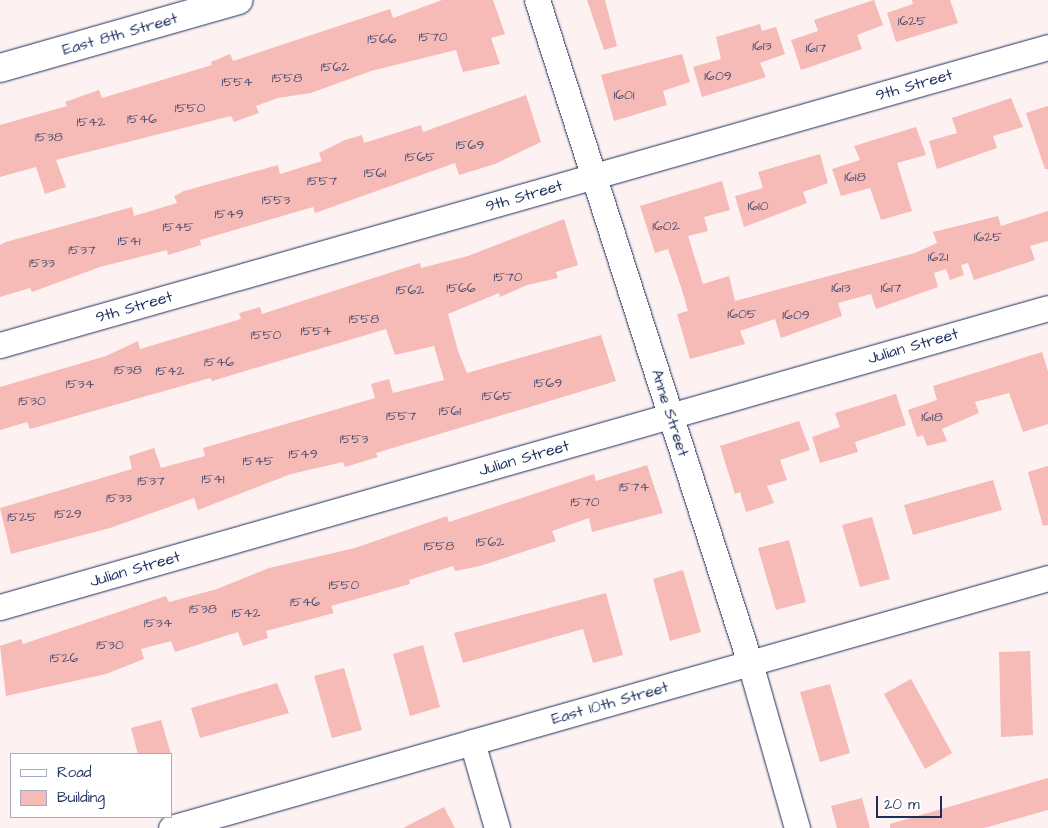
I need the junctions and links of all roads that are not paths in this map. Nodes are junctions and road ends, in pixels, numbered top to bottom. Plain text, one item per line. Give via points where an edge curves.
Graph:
1 (239, 0) edge
2 (537, 0) edge
3 (1048, 46) edge
4 (0, 68) edge
5 (593, 176) junction
6 (1048, 308) edge
7 (0, 345) edge
8 (671, 416) junction
9 (1048, 578) edge
10 (0, 607) edge
11 (750, 663) junction
12 (472, 742) junction
13 (171, 828) edge
14 (497, 828) edge
15 (797, 828) edge

1 - 4 street, East 8th Street
2 - 5 street, Anne Street
3 - 5 street, 9th Street
5 - 7 street, 9th Street
5 - 8 street, Anne Street
6 - 8 street, Julian Street
8 - 10 street, Julian Street
8 - 11 street, Anne Street
9 - 11 street, East 10th Street
11 - 12 street, East 10th Street
11 - 15 street, Anne Street
12 - 13 street, East 10th Street
12 - 14 street

